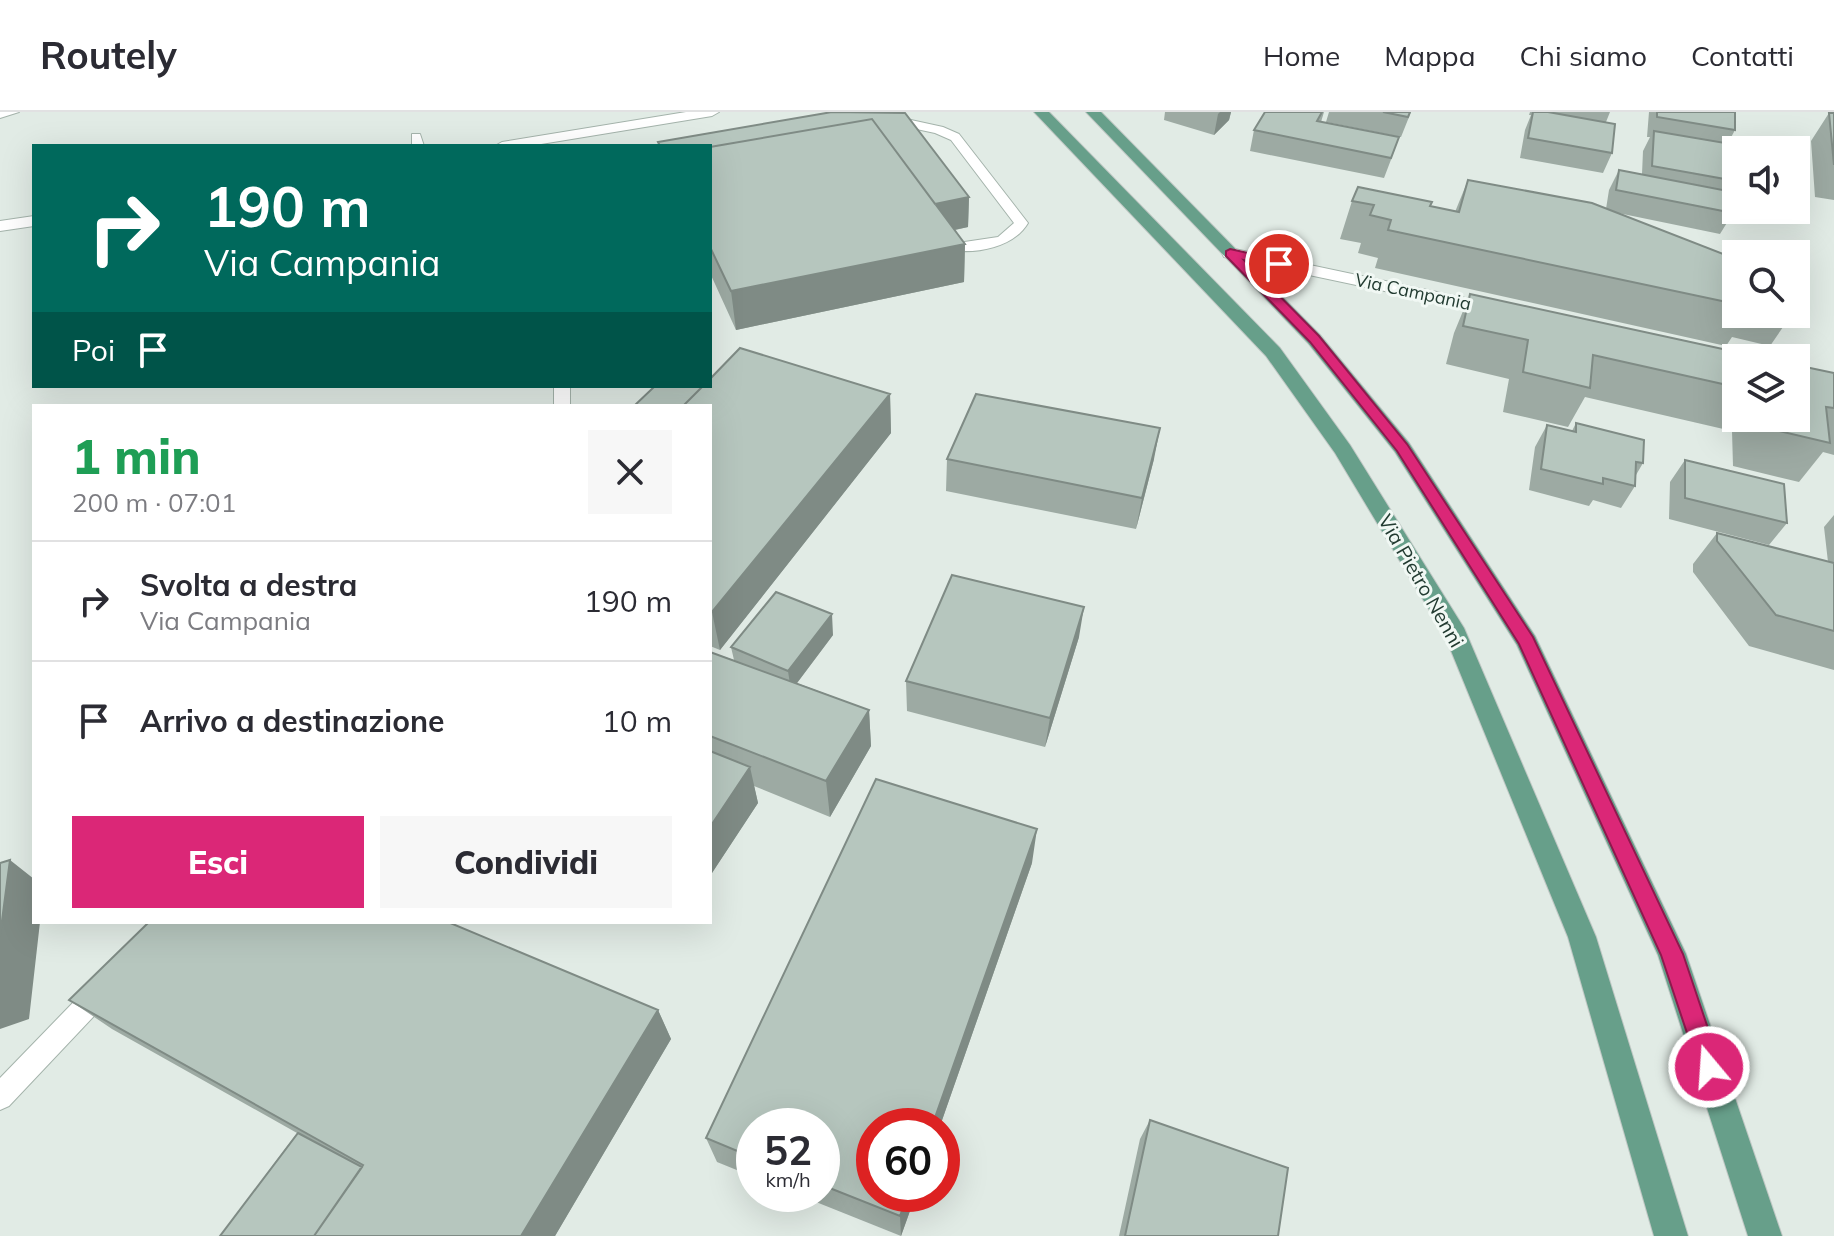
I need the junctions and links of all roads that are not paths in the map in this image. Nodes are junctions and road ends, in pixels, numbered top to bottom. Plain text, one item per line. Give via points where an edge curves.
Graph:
1 (13, 112) edge
2 (712, 112) edge
3 (1041, 112) edge
4 (1093, 112) edge
5 (0, 114) edge
6 (877, 117) edge
7 (514, 144) edge
8 (32, 221) edge
9 (0, 226) edge
10 (956, 247) edge
11 (1230, 253) junction
12 (1520, 315) edge
13 (115, 977) edge
14 (0, 1097) edge
15 (1671, 1236) edge
16 (1765, 1236) edge

1 - 5 lane
2 - 7 street
3 - 15 main road, Via Pietro Nenni via 1273,352 1343,450 1456,634 1582,937
4 - 11 main road
6 - 10 lane via 925,121 955,137 1021,223 1005,240
8 - 9 street
11 - 12 street, Via Campania
11 - 16 main road via 1314,339 1402,448 1527,642 1672,954
13 - 14 lane

